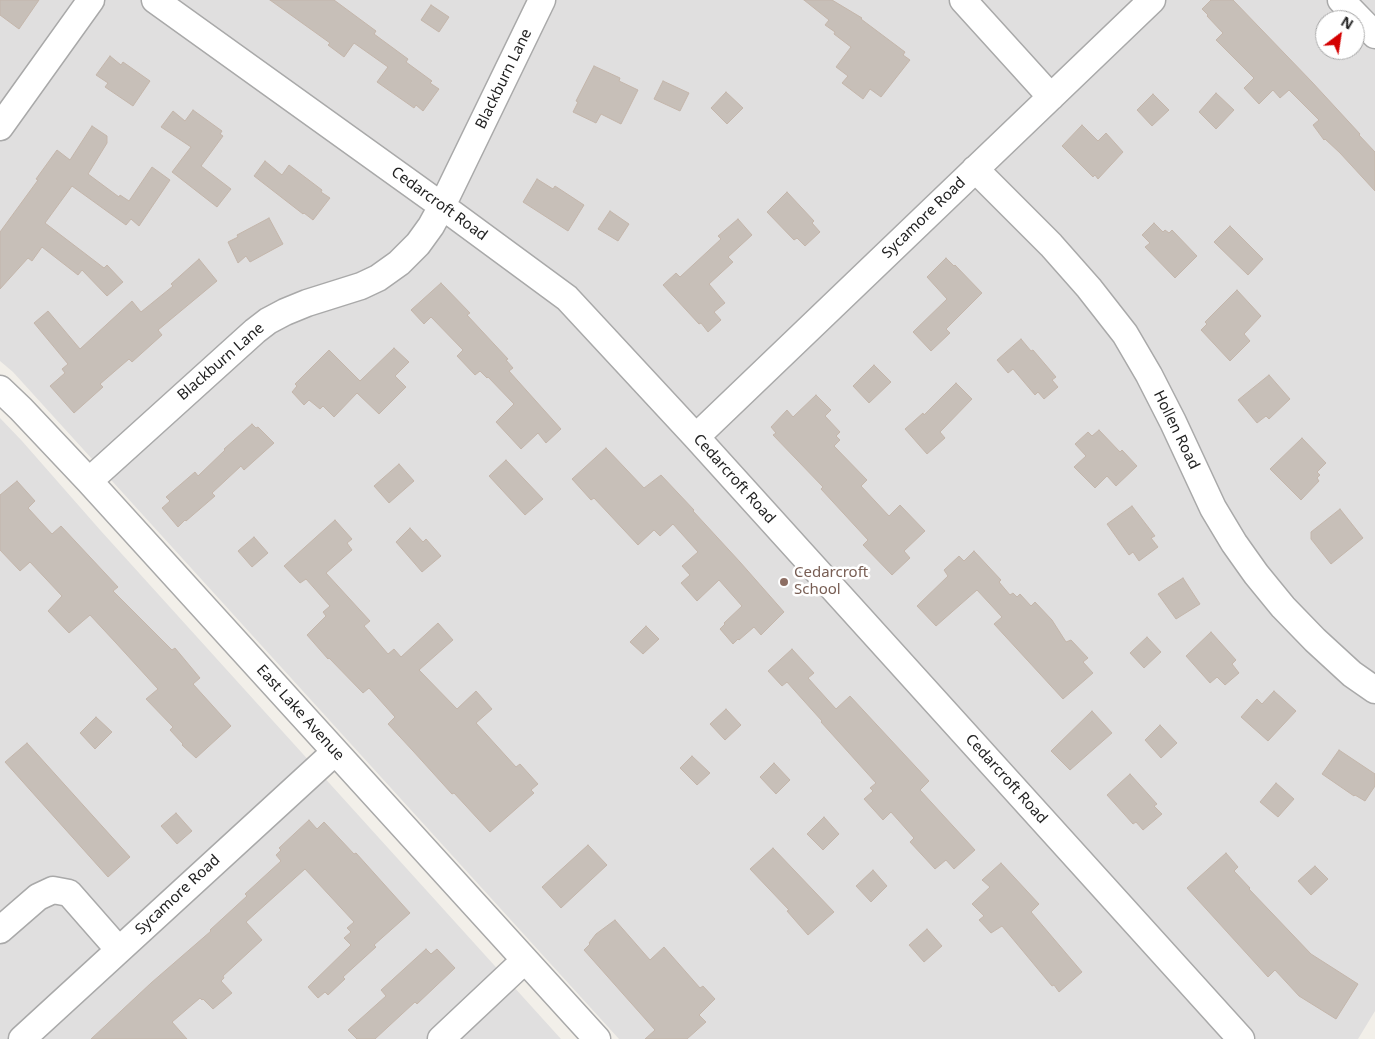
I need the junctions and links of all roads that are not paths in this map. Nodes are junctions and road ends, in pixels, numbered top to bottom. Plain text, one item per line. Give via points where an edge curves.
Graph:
1 (91, 0) edge
2 (155, 0) edge
3 (542, 0) edge
4 (963, 0) edge
5 (1152, 0) edge
6 (1341, 0) edge
7 (1375, 35) edge
8 (1051, 97) junction
9 (0, 127) edge
10 (975, 169) junction
11 (442, 206) junction
12 (0, 389) edge
13 (696, 437) junction
14 (89, 481) junction
15 (1375, 690) edge
16 (335, 752) junction
17 (0, 930) edge
18 (119, 950) junction
19 (525, 960) junction
20 (22, 1039) edge
21 (440, 1039) edge
22 (597, 1039) edge
23 (1241, 1039) edge

1 - 9 street
2 - 11 street, Cedarcroft Road
3 - 11 street, Blackburn Lane
4 - 8 street
5 - 8 street, Sycamore Road
6 - 7 street
8 - 10 street, Sycamore Road
10 - 13 street, Sycamore Road
10 - 15 street, Hollen Road via 1051,245 1125,334 1173,422 1213,508 1256,574 1315,640
11 - 13 street, Cedarcroft Road via 567,298
11 - 14 street, Blackburn Lane via 418,244 399,263 361,286 307,303 268,321
12 - 14 street, East Lake Avenue
13 - 23 street, Cedarcroft Road
14 - 16 street, East Lake Avenue
16 - 18 street, Sycamore Road
16 - 19 street, East Lake Avenue
17 - 18 street via 38,897 53,890 69,893
18 - 20 street, Sycamore Road
19 - 21 street
19 - 22 street, East Lake Avenue

